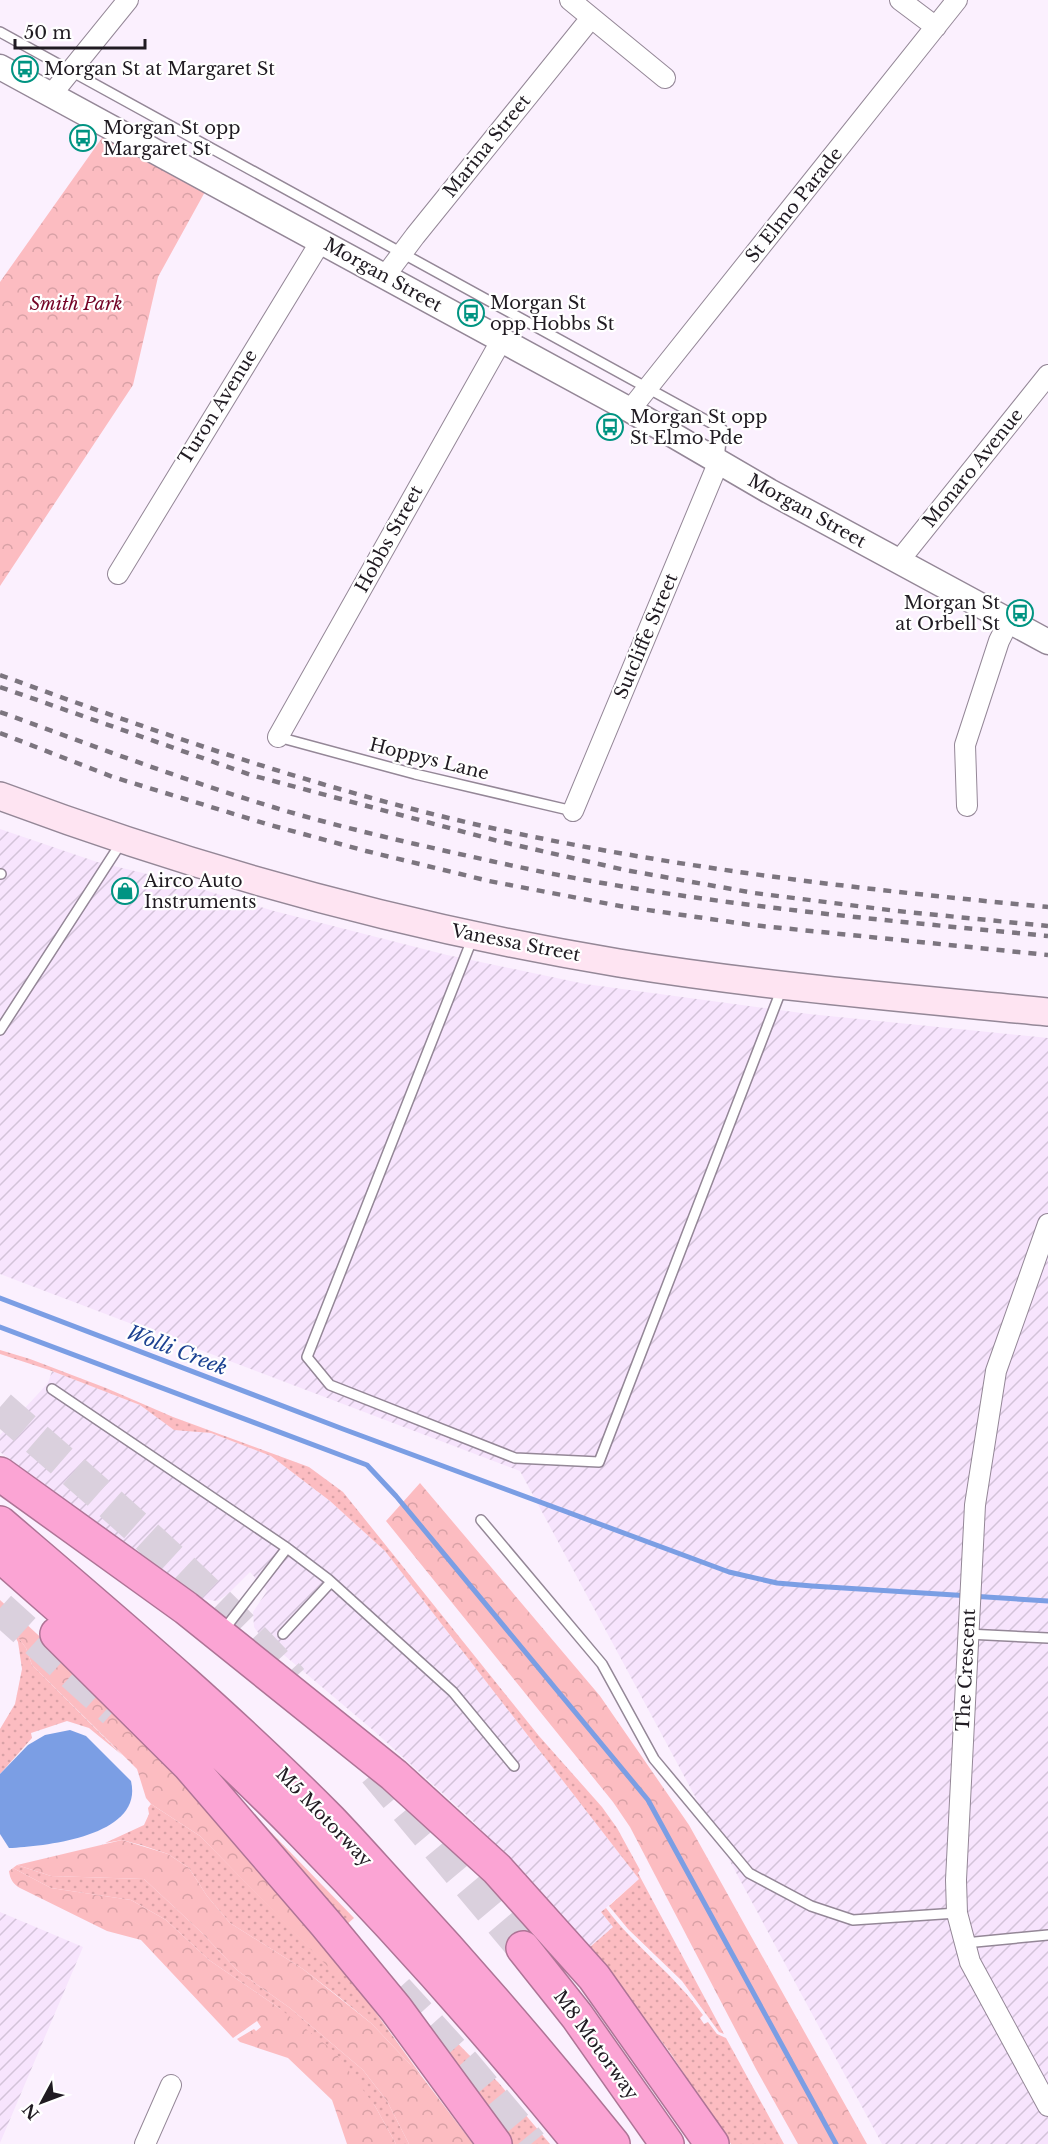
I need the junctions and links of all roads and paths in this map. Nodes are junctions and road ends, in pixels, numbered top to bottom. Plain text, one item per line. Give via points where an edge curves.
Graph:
1 (128, 0) edge
2 (570, 0) edge
3 (900, 0) edge
4 (957, 0) edge
5 (591, 18) junction
6 (936, 27) junction
7 (0, 32) edge
8 (0, 67) edge
9 (70, 72) junction
10 (665, 78) dead end
11 (51, 94) junction
12 (321, 241) junction
13 (401, 253) junction
14 (385, 276) junction
15 (501, 341) junction
16 (1048, 375) edge
17 (648, 388) junction
18 (630, 410) junction
19 (718, 460) junction
20 (898, 562) junction
21 (118, 574) dead end
22 (1009, 621) junction
23 (1048, 642) edge
24 (278, 737) joint
25 (0, 796) edge
26 (967, 806) dead end
27 (573, 811) joint
28 (122, 841) junction
29 (474, 935) junction
30 (783, 985) junction
31 (1048, 1012) edge
32 (0, 1030) edge
33 (1048, 1224) edge
34 (52, 1389) dead end
35 (0, 1474) edge
36 (481, 1520) dead end
37 (0, 1523) edge
38 (287, 1548) junction
39 (0, 1555) edge
40 (0, 1580) edge
41 (331, 1582) junction
42 (283, 1634) dead end
43 (967, 1634) junction
44 (220, 1635) junction
45 (1048, 1638) edge
46 (514, 1766) dead end
47 (957, 1913) junction
48 (1048, 1935) edge
49 (965, 1943) junction
50 (523, 1948) tunnel mouth
51 (171, 2085) dead end
52 (1048, 2106) edge
53 (145, 2144) edge
54 (495, 2144) edge
55 (580, 2144) edge
56 (613, 2144) edge
57 (667, 2144) edge
58 (712, 2144) edge

1 - 9 street
2 - 5 street
3 - 6 street
4 - 6 street, St Elmo Parade
5 - 10 street
5 - 13 street, Marina Street
6 - 17 street, St Elmo Parade
7 - 9 lane
8 - 11 street, Morgan Street
9 - 11 street
9 - 13 lane
11 - 12 street, Morgan Street
12 - 14 street, Morgan Street
12 - 21 street, Turon Avenue
13 - 14 street, Marina Street
13 - 17 lane
14 - 15 street, Morgan Street
15 - 18 street, Morgan Street
15 - 24 street, Hobbs Street
16 - 20 street, Monaro Avenue
17 - 18 street, St Elmo Parade
17 - 19 lane via 722,429
18 - 19 street, Morgan Street
19 - 20 street, Morgan Street
19 - 27 street, Sutcliffe Street
20 - 22 street, Morgan Street
22 - 23 street, Morgan Street
22 - 26 street via 965,745
24 - 27 lane, Hoppys Lane
25 - 28 main road, Vanessa Street
28 - 29 main road, Vanessa Street via 293,892
28 - 32 lane
29 - 30 main road, Vanessa Street via 619,963
29 - 30 lane via 307,1357 330,1385 515,1458 599,1462
30 - 31 main road, Vanessa Street
33 - 43 street, The Crescent via 996,1371 975,1505
34 - 38 lane
35 - 44 highway
36 - 47 lane via 602,1664 654,1759 749,1873 811,1906 853,1920
37 - 56 highway, M5 Motorway via 124,1628 331,1821 441,1941
38 - 41 lane
38 - 44 lane
39 - 55 highway, M5 Motorway via 198,1731 305,1834 429,1968
40 - 54 highway via 189,1765 396,2009
41 - 42 lane
41 - 46 lane via 453,1692
43 - 45 lane
43 - 47 street, The Crescent
44 - 58 highway via 394,1774 497,1869 594,1977
47 - 49 street, The Crescent
48 - 49 lane
49 - 52 street, The Crescent via 970,1962
50 - 57 highway, M8 Motorway via 577,2016
51 - 53 street

